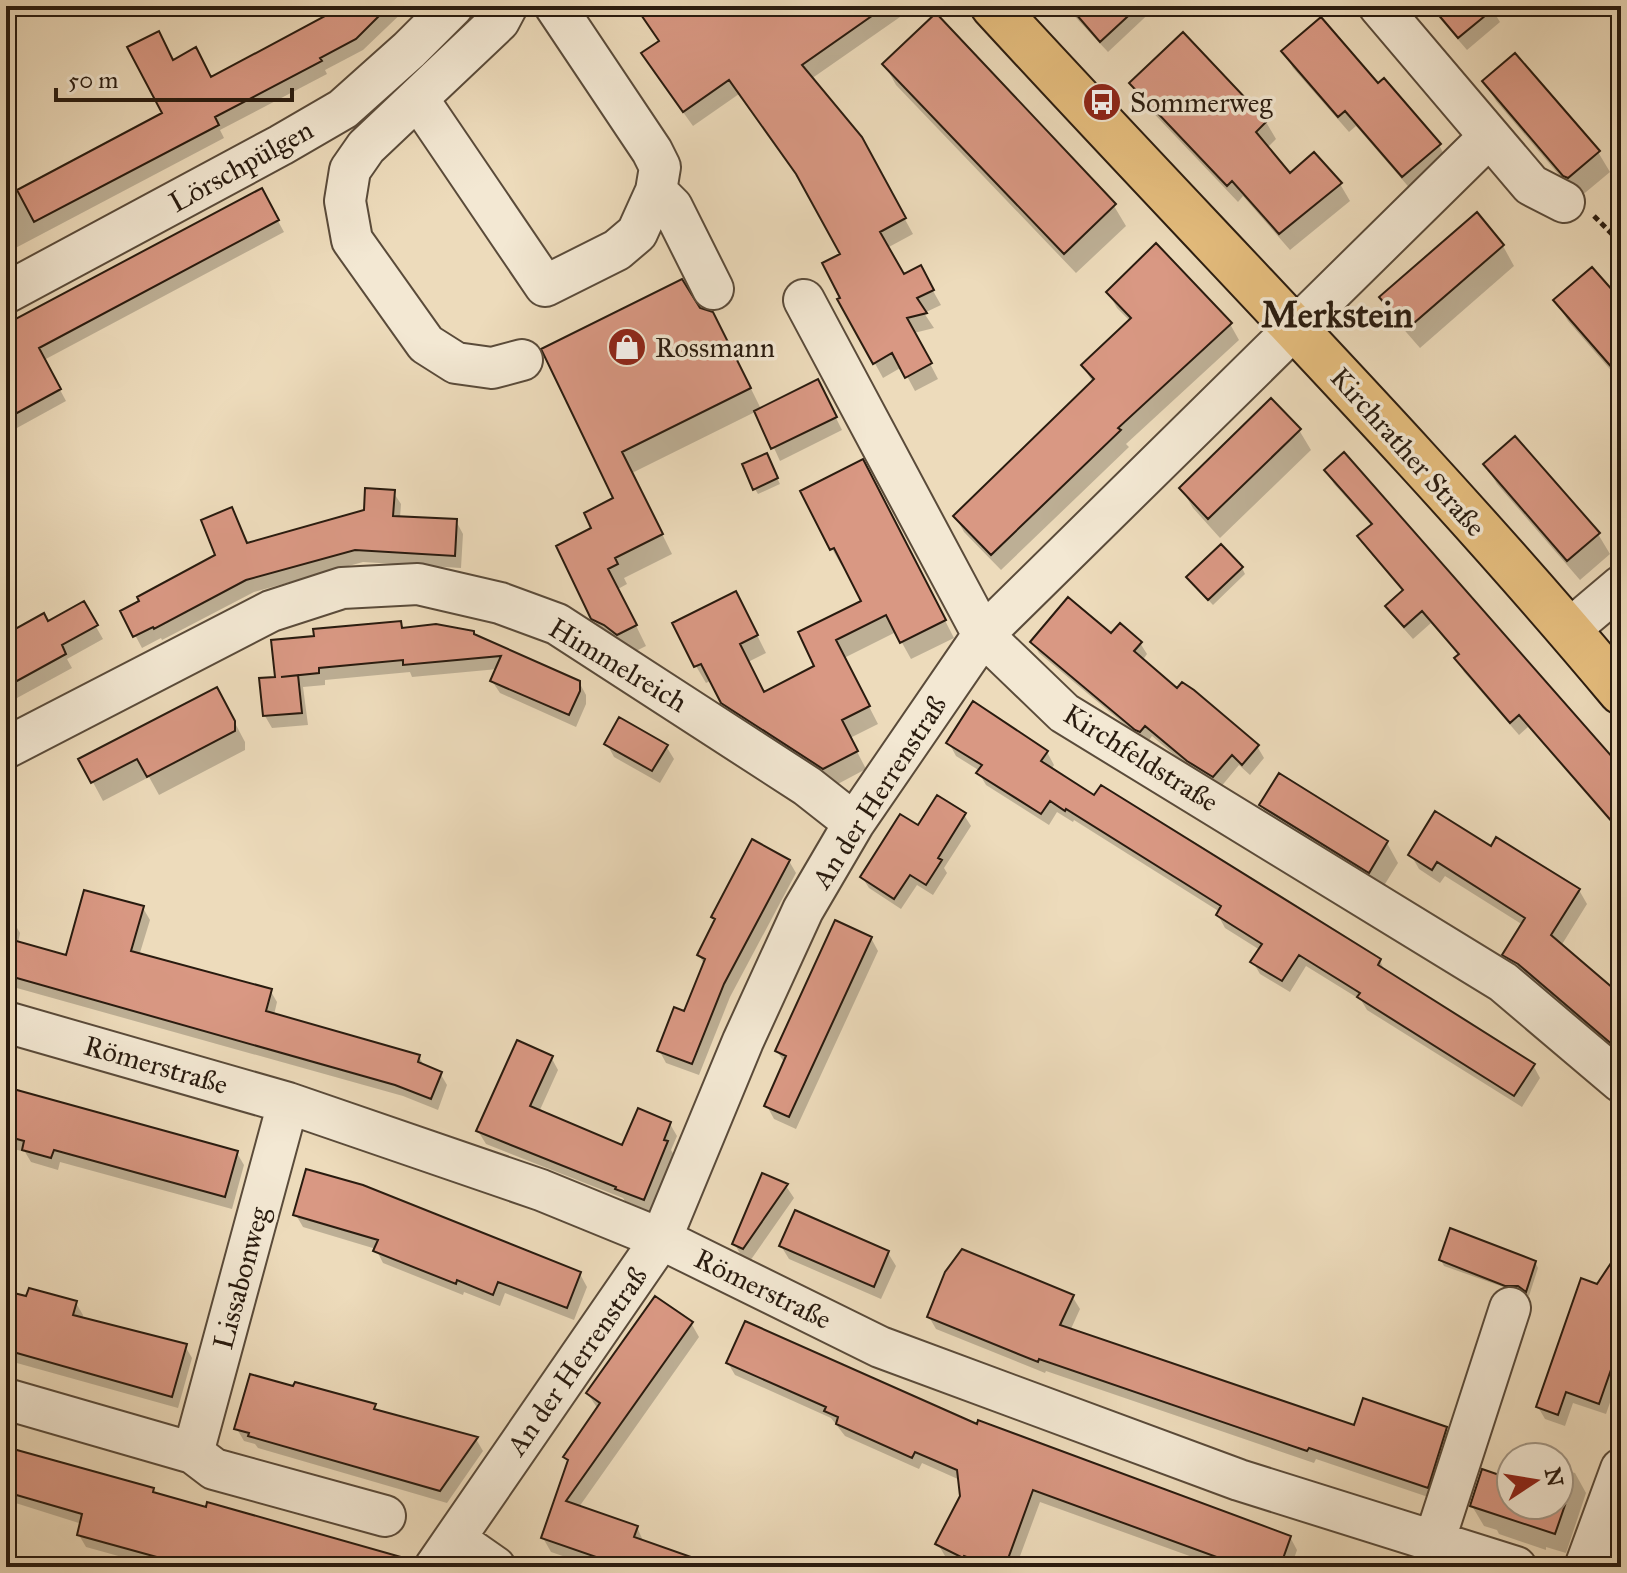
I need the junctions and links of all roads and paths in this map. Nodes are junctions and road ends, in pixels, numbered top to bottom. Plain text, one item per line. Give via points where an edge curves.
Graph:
1 (453, 6) edge
2 (507, 6) edge
3 (555, 6) edge
4 (993, 6) edge
5 (1379, 6) edge
6 (418, 99) junction
7 (1489, 137) junction
8 (656, 191) junction
9 (1564, 202) dead end
10 (713, 289) dead end
11 (6, 293) edge
12 (804, 300) dead end
13 (1295, 327) junction
14 (522, 360) dead end
15 (1621, 586) edge
16 (1569, 630) junction
17 (983, 635) junction
18 (1621, 692) edge
19 (6, 748) edge
20 (854, 823) junction
21 (6, 1022) edge
22 (1621, 1082) edge
23 (288, 1103) junction
24 (661, 1239) junction
25 (1510, 1308) dead end
26 (6, 1399) edge
27 (193, 1453) junction
28 (1621, 1469) edge
29 (385, 1516) dead end
30 (1434, 1542) junction
31 (445, 1553) edge
32 (495, 1567) edge
33 (1516, 1567) edge
34 (1585, 1567) edge

1 - 11 street, Lörschpülgen via 343,109
2 - 6 street via 499,21
3 - 8 street via 652,151 660,167
4 - 13 main road, Kirchrather Straße
5 - 7 street
6 - 8 street via 545,286 617,250 637,233
6 - 14 street via 366,147 350,170 345,201 352,240 426,344 456,363 492,368
7 - 9 street via 1531,185
7 - 13 street, An der Herrenstraß
8 - 10 street via 672,207
12 - 17 street, Kirchfeldstraße
13 - 16 main road, Kirchrather Straße
13 - 17 street, An der Herrenstraß
15 - 16 street
16 - 18 main road, Kirchrather Straße
17 - 20 street, An der Herrenstraß
17 - 22 street, Kirchfeldstraße via 1064,713 1503,982
19 - 20 street, Himmelreich via 271,611 342,588 418,584 500,603 557,624 807,786
20 - 24 street, An der Herrenstraß via 803,910
21 - 23 street, Römerstraße
23 - 24 street, Römerstraße via 541,1190
23 - 27 street, Lissabonweg
24 - 30 street, Römerstraße via 880,1347 1239,1480
24 - 31 street, An der Herrenstraß
25 - 30 street
26 - 27 street
27 - 29 street via 214,1469
28 - 34 street
30 - 33 street, Römerstraße
31 - 32 street

